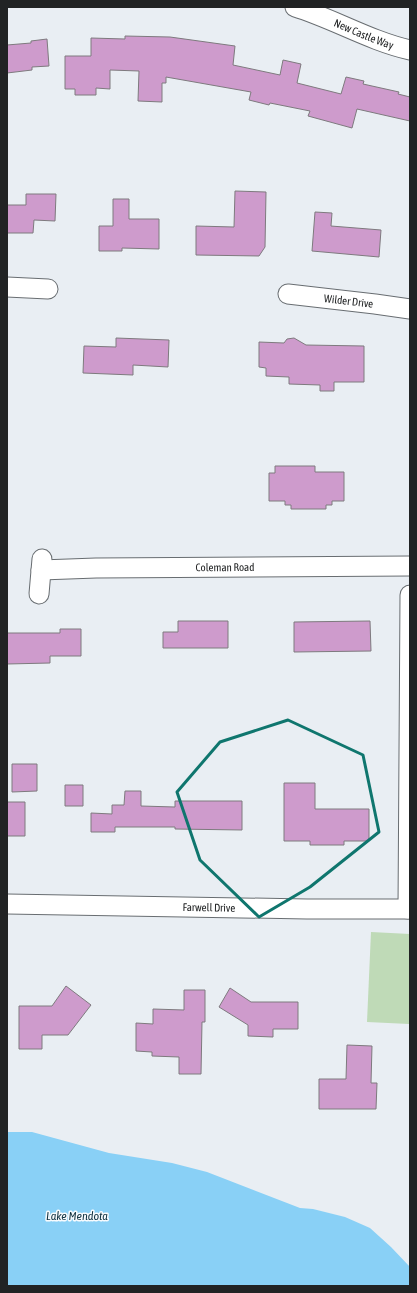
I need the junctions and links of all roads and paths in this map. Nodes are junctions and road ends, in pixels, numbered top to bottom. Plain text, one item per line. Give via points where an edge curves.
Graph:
1 (295, 7) edge
2 (410, 50) edge
3 (7, 287) edge
4 (48, 289) dead end
5 (288, 294) dead end
6 (410, 309) edge
7 (410, 566) edge
8 (39, 594) dead end
9 (410, 595) edge
10 (7, 904) edge
11 (409, 909) edge

1 - 2 street, New Castle Way via 391,46
3 - 4 street
5 - 6 street, Wilder Drive
7 - 8 street, Coleman Road via 96,568 41,565
9 - 11 street
10 - 11 street, Farwell Drive

